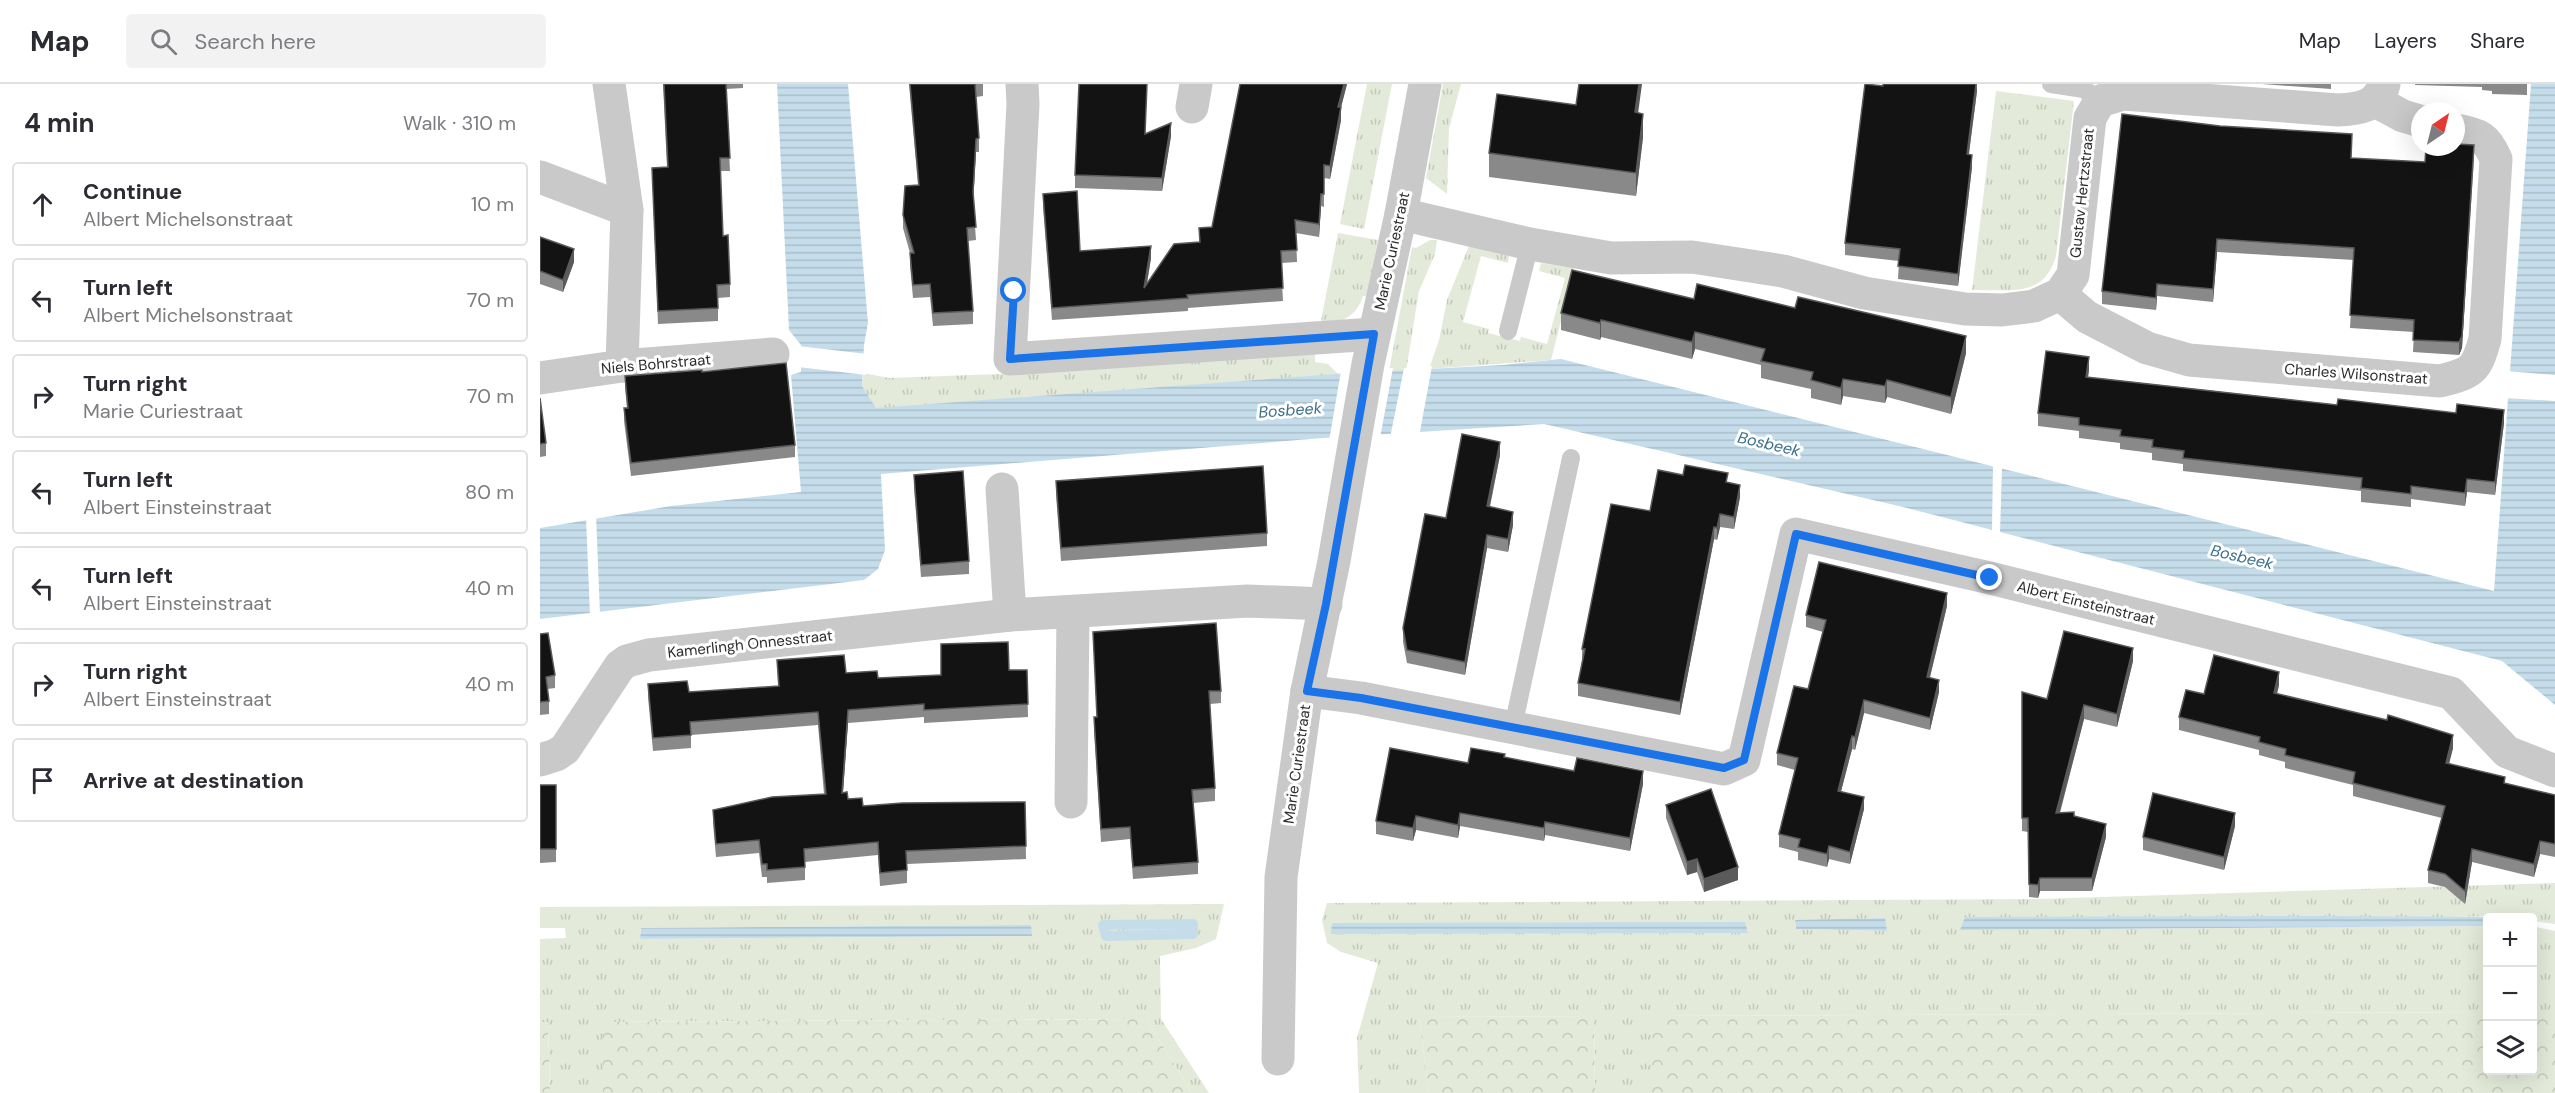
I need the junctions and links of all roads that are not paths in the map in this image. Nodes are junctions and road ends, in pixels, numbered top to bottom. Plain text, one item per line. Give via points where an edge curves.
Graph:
1 (609, 84) edge
2 (1022, 84) edge
3 (1425, 84) edge
4 (2051, 84) edge
5 (2379, 92) edge
6 (2100, 101) junction
7 (2411, 118) edge
8 (2465, 132) edge
9 (540, 177) edge
10 (627, 210) junction
11 (1401, 214) junction
12 (1530, 244) junction
13 (2060, 294) junction
14 (1508, 331) dead end
15 (1371, 349) junction
16 (772, 354) dead end
17 (622, 366) junction
18 (540, 378) edge
19 (1571, 458) dead end
20 (1002, 489) dead end
21 (1326, 604) junction
22 (1073, 612) junction
23 (1010, 615) junction
24 (1307, 691) junction
25 (1513, 727) junction
26 (540, 760) edge
27 (2555, 771) edge
28 (1071, 802) dead end
29 (1278, 1059) dead end

1 - 10 street
2 - 15 street via 1010,359
3 - 11 street, Marie Curiestraat
4 - 6 lane via 2084,89
5 - 6 street via 2361,109 2338,110 2123,94
5 - 7 street via 2403,116
6 - 13 street, Gustav Hertzstraat via 2091,118 2073,275
8 - 13 street, Charles Wilsonstraat via 2480,134 2496,159 2485,339 2479,358 2467,374 2440,381 2189,360 2147,348 2087,317
9 - 10 street
10 - 17 street
11 - 12 street
11 - 15 street, Marie Curiestraat
12 - 13 street via 1611,258 1692,257 1783,271 1864,293 1965,309 2034,306
12 - 14 lane
15 - 21 street, Marie Curiestraat
16 - 17 street, Niels Bohrstraat
17 - 18 street, Niels Bohrstraat
19 - 25 lane
20 - 23 street
21 - 22 street, Kamerlingh Onnesstraat via 1248,601
21 - 24 street, Marie Curiestraat
22 - 23 street, Kamerlingh Onnesstraat
22 - 28 street
23 - 26 street, Kamerlingh Onnesstraat via 650,655 627,661 613,674 565,749
24 - 25 street, Albert Einsteinstraat
24 - 29 street, Marie Curiestraat via 1281,877
25 - 27 street, Albert Einsteinstraat via 1724,768 1744,760 1796,534 1990,578 2451,693 2507,752

